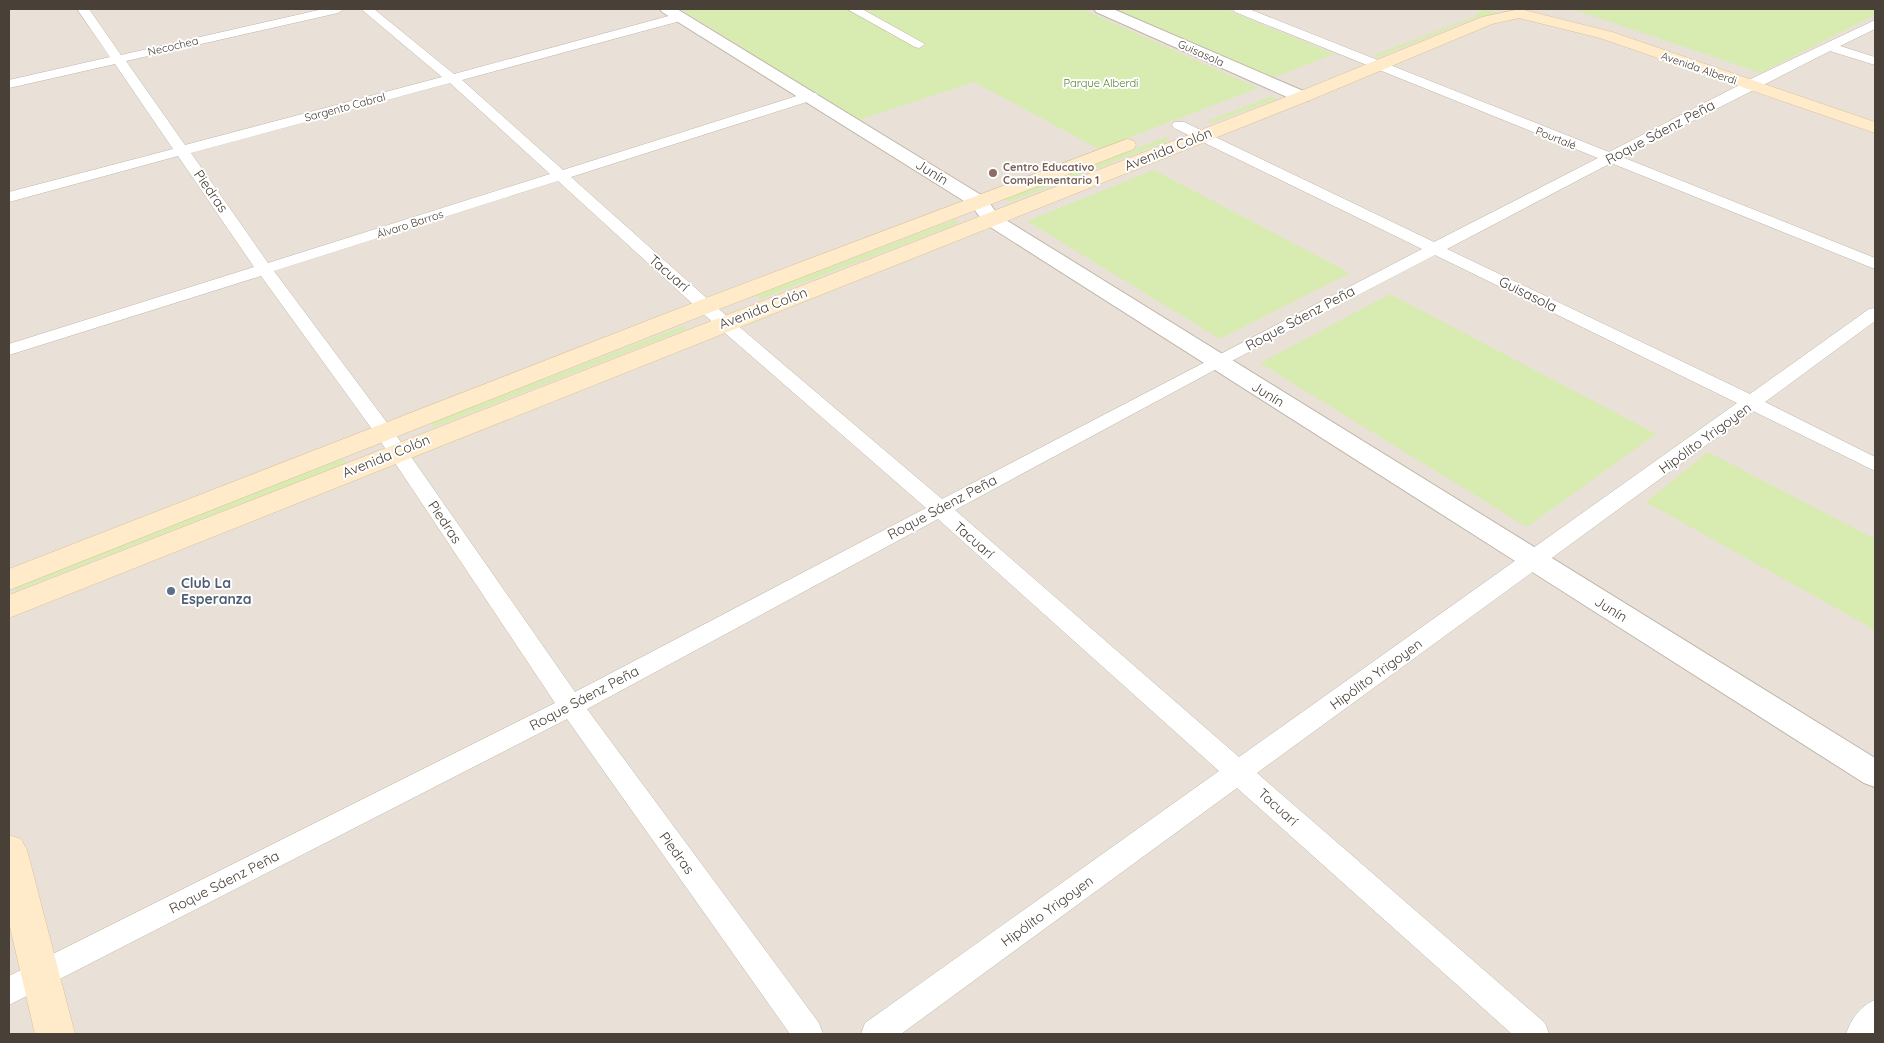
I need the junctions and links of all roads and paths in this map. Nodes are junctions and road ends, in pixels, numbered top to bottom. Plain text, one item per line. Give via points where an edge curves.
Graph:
1 (83, 9) edge
2 (338, 9) edge
3 (367, 9) edge
4 (853, 9) edge
5 (1100, 9) edge
6 (1239, 9) edge
7 (1472, 9) edge
8 (1500, 9) edge
9 (1541, 9) edge
10 (1547, 9) edge
11 (673, 13) edge
12 (1519, 14) junction
13 (1875, 24) edge
14 (919, 44) dead end
15 (1830, 46) junction
16 (1355, 57) junction
17 (119, 59) junction
18 (1875, 61) edge
19 (1379, 66) junction
20 (1330, 67) dead end
21 (1305, 77) dead end
22 (453, 79) junction
23 (1756, 82) junction
24 (9, 84) edge
25 (1279, 87) junction
26 (811, 96) junction
27 (1302, 97) junction
28 (1252, 98) dead end
29 (1875, 118) edge
30 (1199, 127) junction
31 (1875, 128) edge
32 (1160, 132) dead end
33 (1142, 139) dead end
34 (182, 150) junction
35 (1609, 159) junction
36 (559, 175) junction
37 (9, 197) edge
38 (986, 210) junction
39 (1433, 248) junction
40 (1875, 264) edge
41 (265, 270) junction
42 (706, 306) junction
43 (1875, 313) edge
44 (724, 323) junction
45 (9, 350) edge
46 (1216, 362) junction
47 (1753, 403) junction
48 (391, 442) junction
49 (1875, 464) edge
50 (939, 508) junction
51 (1534, 561) junction
52 (9, 580) edge
53 (9, 606) edge
54 (571, 706) junction
55 (1239, 773) junction
56 (1875, 774) edge
57 (9, 850) edge
58 (24, 983) edge
59 (1875, 1015) edge
60 (54, 1034) edge
61 (808, 1034) edge
62 (876, 1034) edge
63 (1534, 1034) edge
64 (1861, 1034) edge

1 - 17 street, Piedras
2 - 17 street, Necochea
3 - 22 street, Tacuarí
4 - 14 street
5 - 25 street, Guisasola
6 - 16 street, Pourtalé
7 - 16 main road via 1460,17
8 - 12 main road, Avenida Alberdi
9 - 12 main road, Avenida Colón
10 - 23 main road, Avenida Alberdi via 1583,18
11 - 22 street, Sargento Cabral
11 - 26 street, Junín
12 - 19 main road, Avenida Colón via 1488,20
12 - 23 main road, Avenida Alberdi via 1606,35
13 - 15 street, Roque Sáenz Peña
15 - 18 street
15 - 23 street, Roque Sáenz Peña
16 - 19 street, Pourtalé
16 - 20 main road
17 - 24 street, Necochea
17 - 34 street, Piedras
19 - 27 main road, Avenida Colón
19 - 35 street, Pourtalé
21 - 25 main road
22 - 34 street, Sargento Cabral
22 - 36 street, Tacuarí
23 - 29 main road, Avenida Alberdi
23 - 31 main road, Avenida Alberdi
23 - 35 street, Roque Sáenz Peña
25 - 27 street, Guisasola
25 - 28 main road
26 - 36 street, Álvaro Barros
26 - 38 street, Junín
27 - 30 main road, Avenida Colón
30 - 32 main road, Avenida Colón via 1179,125
30 - 38 main road, Avenida Colón
30 - 39 street, Guisasola
33 - 38 main road, Avenida Colón
34 - 37 street, Sargento Cabral
34 - 41 street, Piedras
35 - 39 street, Roque Sáenz Peña
35 - 40 street, Pourtalé
36 - 41 street, Álvaro Barros
36 - 42 street, Tacuarí
38 - 42 main road, Avenida Colón
38 - 44 main road, Avenida Colón
38 - 46 street, Junín
39 - 46 street, Roque Sáenz Peña
39 - 47 street, Guisasola
41 - 45 street, Álvaro Barros
41 - 48 street, Piedras
42 - 44 street, Tacuarí
42 - 48 main road, Avenida Colón
43 - 47 street, Hipólito Yrigoyen
44 - 48 main road, Avenida Colón
44 - 50 street, Tacuarí
46 - 50 street, Roque Sáenz Peña
46 - 51 street, Junín
47 - 49 street, Guisasola
47 - 51 street, Hipólito Yrigoyen
48 - 52 main road, Avenida Colón
48 - 53 main road, Avenida Colón
48 - 54 street, Piedras
50 - 54 street, Roque Sáenz Peña
50 - 55 street, Tacuarí
51 - 55 street, Hipólito Yrigoyen
51 - 56 street, Junín
54 - 58 street, Roque Sáenz Peña
54 - 61 street, Piedras
55 - 62 street, Hipólito Yrigoyen
55 - 63 street, Tacuarí
57 - 58 main road
58 - 60 main road
59 - 64 street

